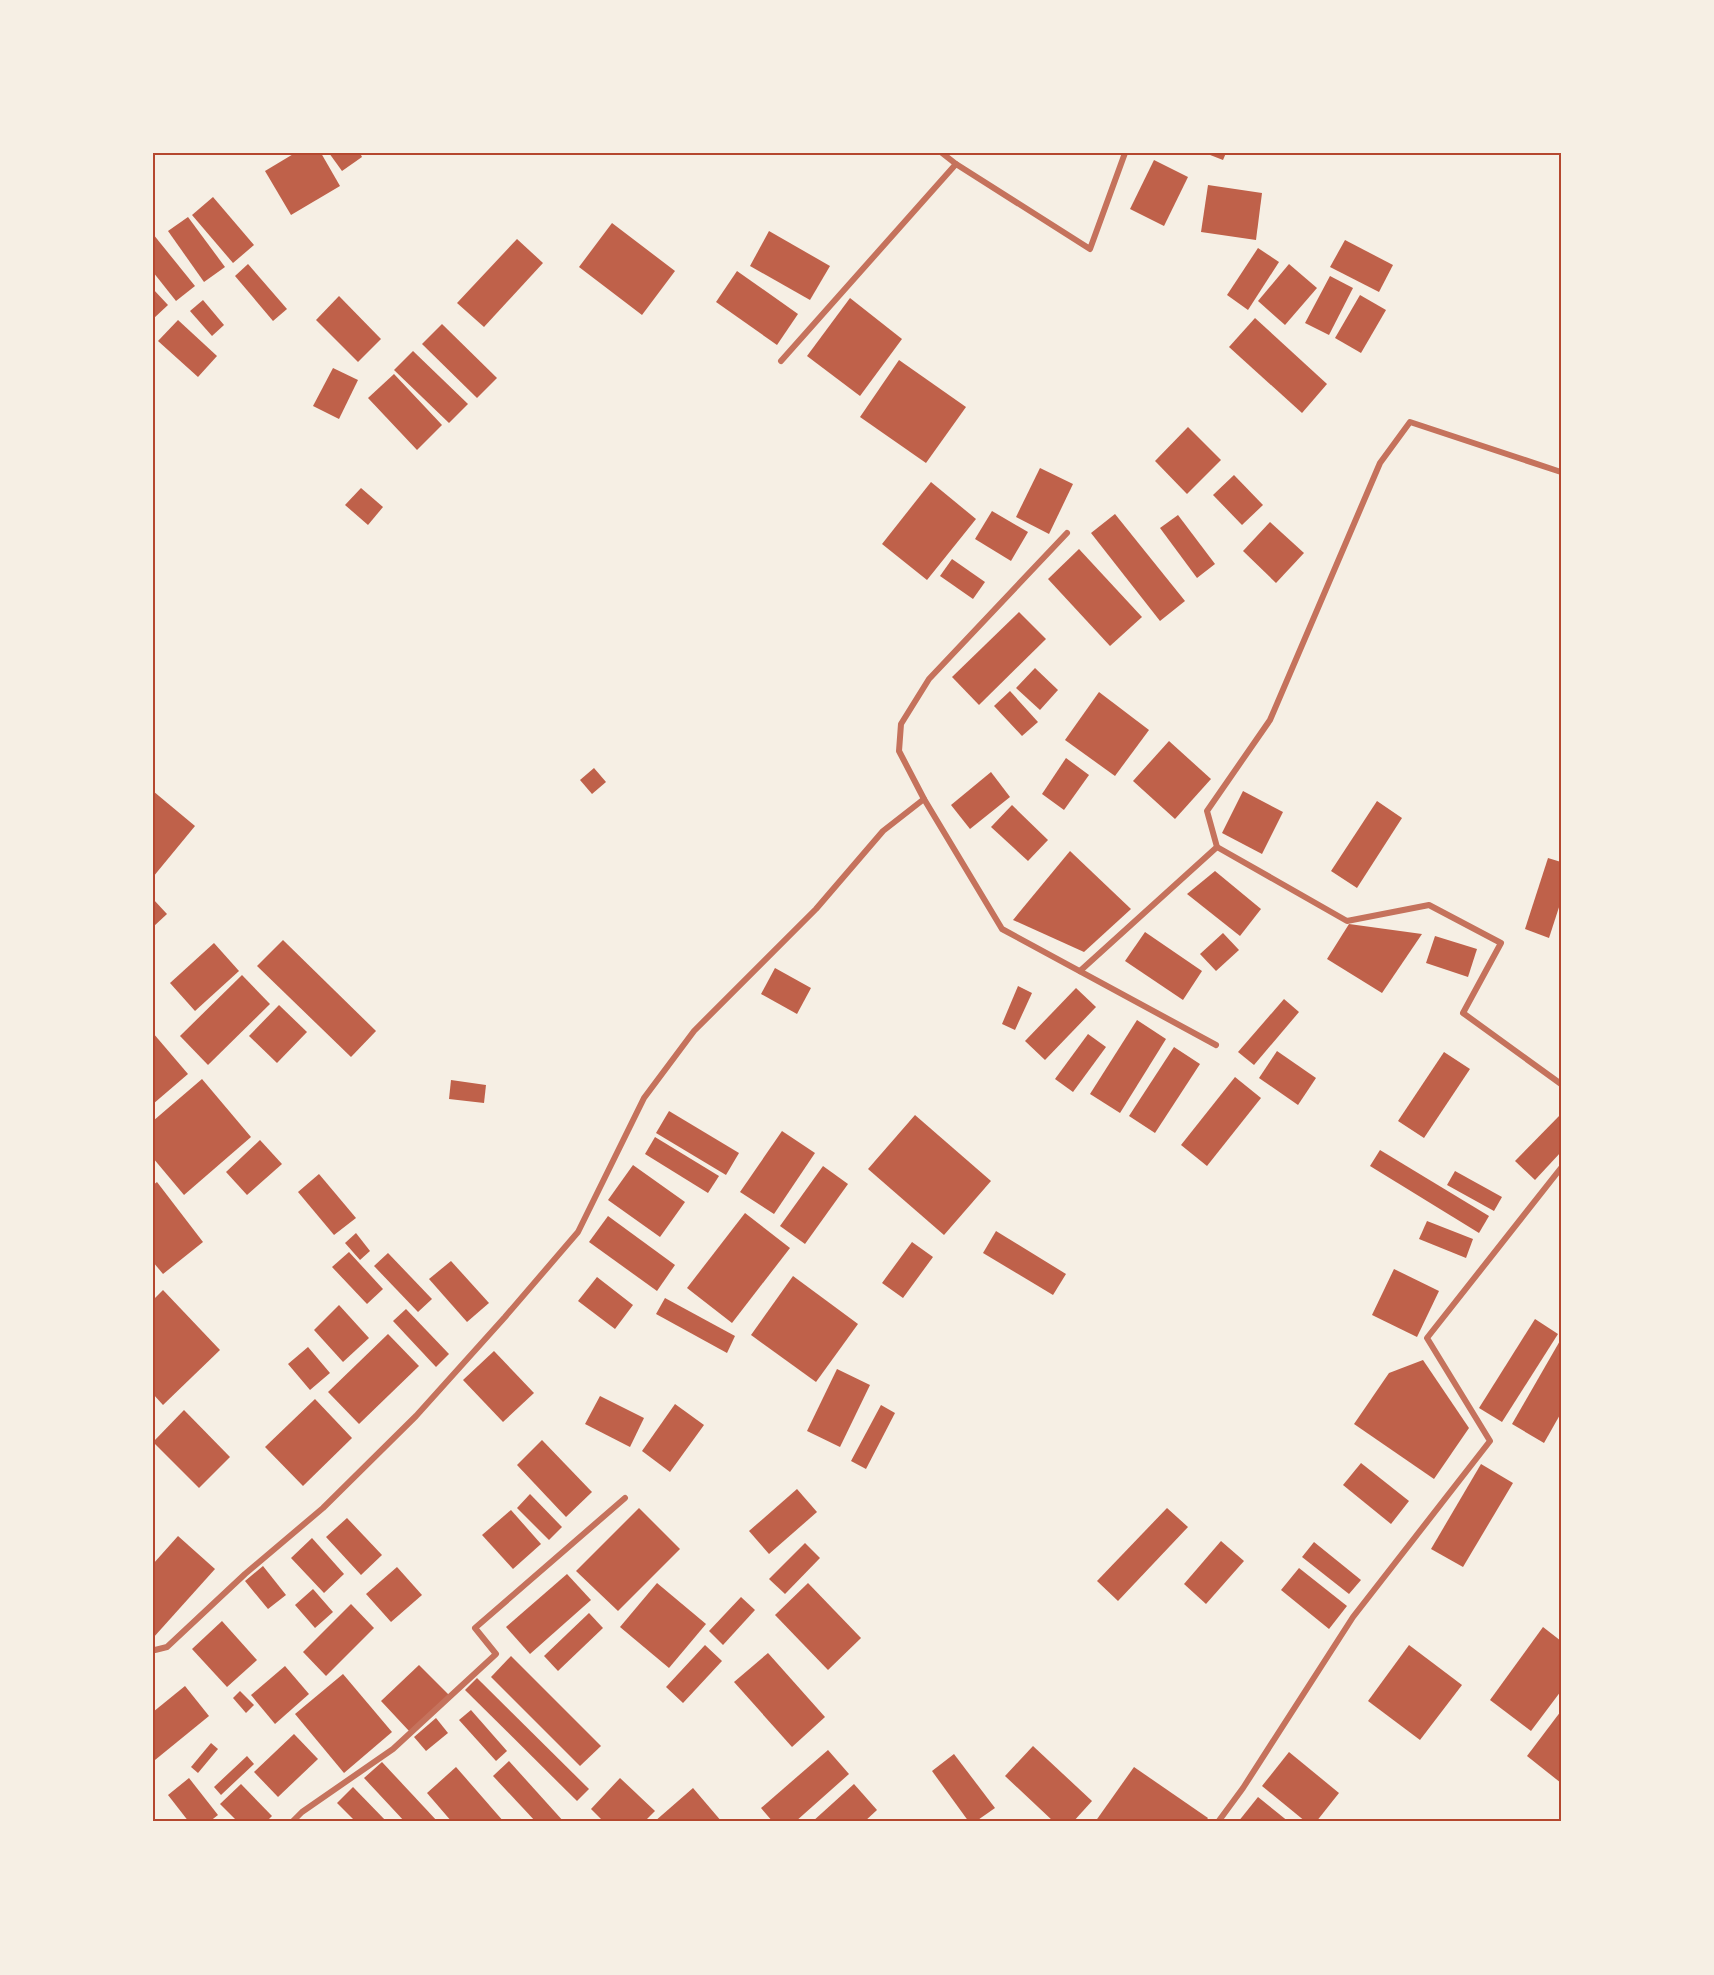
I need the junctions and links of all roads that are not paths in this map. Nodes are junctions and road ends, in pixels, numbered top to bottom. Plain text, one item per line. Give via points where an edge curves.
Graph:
1 (942, 153) edge
2 (1125, 153) edge
3 (956, 164) junction
4 (781, 361) dead end
5 (1561, 472) edge
6 (1068, 533) dead end
7 (924, 799) junction
8 (1217, 848) junction
9 (1080, 971) junction
10 (1216, 1045) dead end
11 (1561, 1084) edge
12 (1561, 1168) edge
13 (625, 1498) dead end
14 (153, 1649) edge
15 (292, 1822) edge
16 (1218, 1822) edge

1 - 3 street
2 - 3 street via 1090,249
3 - 4 street
5 - 8 street via 1410,422 1380,463 1270,720 1207,811
6 - 7 street via 929,680 901,724 899,751
7 - 9 street via 1002,929
7 - 14 street via 883,831 816,909 694,1031 644,1098 578,1232 416,1416 323,1508 166,1647
8 - 9 street
8 - 11 street via 1347,921 1429,905 1501,943 1463,1013
9 - 10 street
12 - 16 street via 1427,1338 1490,1441 1353,1617
13 - 15 street via 475,1628 496,1654 393,1749

